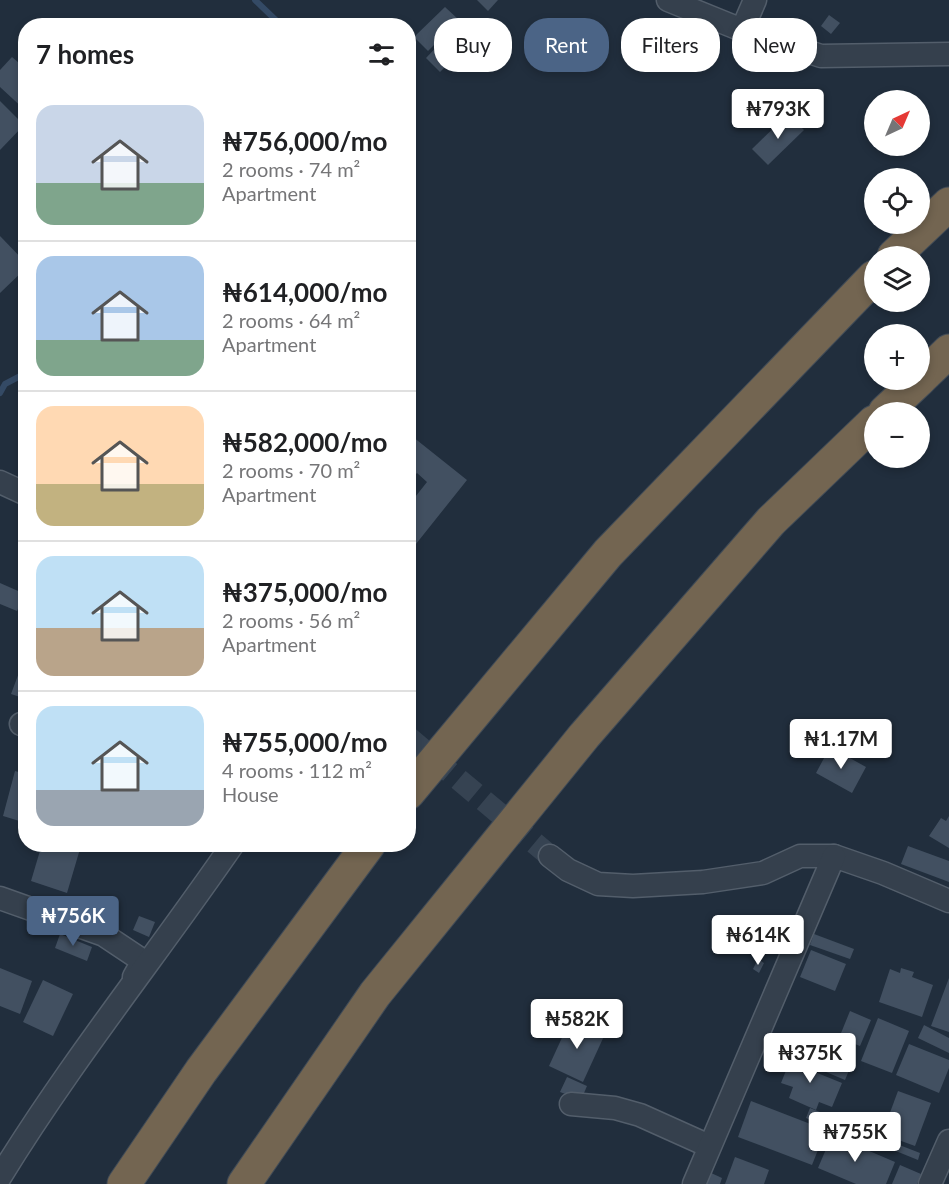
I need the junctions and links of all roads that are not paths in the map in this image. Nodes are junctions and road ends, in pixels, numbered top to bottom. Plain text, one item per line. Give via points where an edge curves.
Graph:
1 (668, 0) edge
2 (755, 0) edge
3 (747, 18) edge
4 (732, 26) edge
5 (949, 54) edge
6 (817, 55) edge
7 (949, 204) edge
8 (905, 246) edge
9 (864, 287) edge
10 (949, 351) edge
11 (930, 369) edge
12 (908, 390) edge
13 (895, 402) edge
14 (864, 432) edge
15 (0, 482) edge
16 (18, 490) edge
17 (416, 783) edge
18 (221, 852) edge
19 (363, 852) edge
20 (550, 856) tunnel mouth
21 (834, 856) junction
22 (0, 898) edge
23 (949, 901) edge
24 (123, 995) junction
25 (571, 1104) dead end
26 (949, 1141) edge
27 (709, 1146) junction
28 (3, 1166) edge
29 (934, 1183) edge
30 (124, 1184) edge
31 (244, 1184) edge
32 (694, 1184) edge

1 - 4 street
2 - 3 street
5 - 6 street
7 - 8 highway
9 - 17 highway via 608,553
10 - 11 highway
12 - 13 highway
14 - 31 highway via 771,521 584,736 375,994
15 - 16 street
18 - 24 street
19 - 30 highway via 201,1071
20 - 21 street via 597,884 633,886 703,882 763,873 800,856
21 - 23 street
21 - 27 street
22 - 24 street via 104,935 143,962
24 - 28 street
25 - 27 street via 640,1115
26 - 29 street
27 - 32 street

